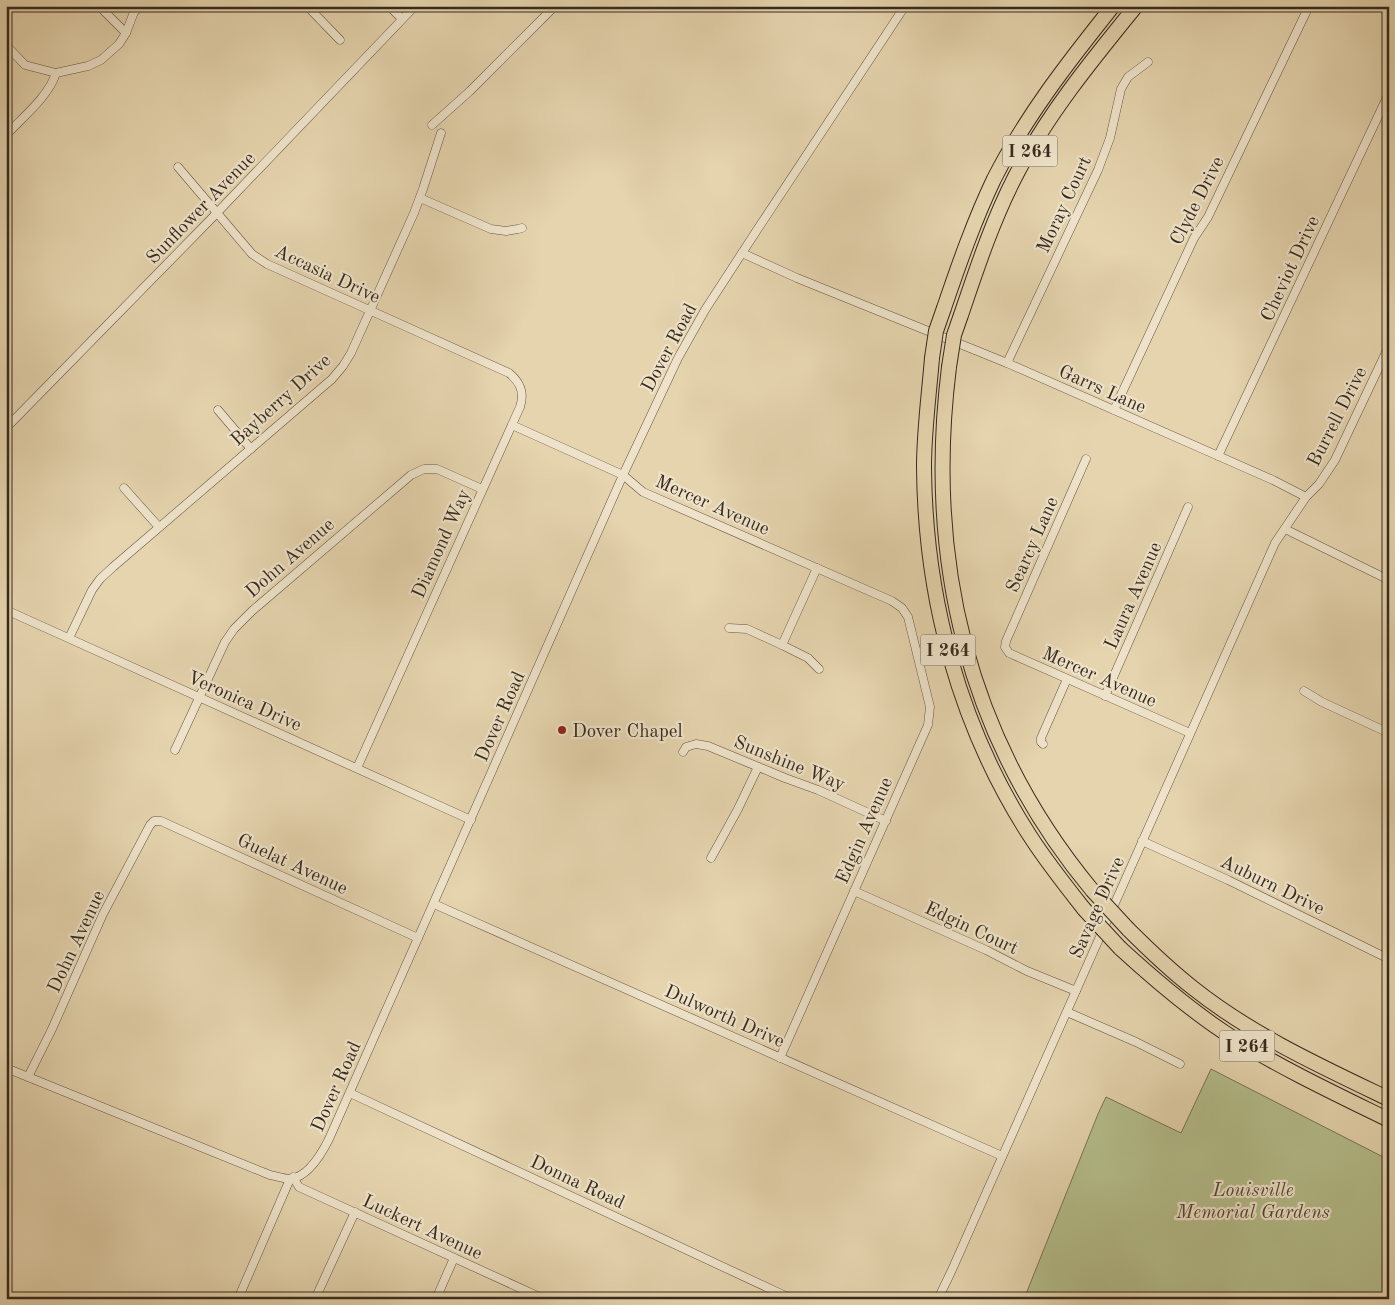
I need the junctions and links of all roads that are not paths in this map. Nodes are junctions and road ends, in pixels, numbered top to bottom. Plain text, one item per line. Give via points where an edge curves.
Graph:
1 (99, 6) edge
2 (141, 6) edge
3 (307, 6) edge
4 (390, 6) edge
5 (415, 6) edge
6 (555, 6) edge
7 (905, 6) edge
8 (1114, 6) edge
9 (1136, 6) edge
10 (1309, 6) edge
11 (402, 19) junction
12 (126, 33) junction
13 (340, 40) dead end
14 (6, 45) edge
15 (1148, 62) dead end
16 (56, 74) junction
17 (1389, 93) edge
18 (432, 125) dead end
19 (441, 133) dead end
20 (6, 135) edge
21 (178, 167) dead end
22 (420, 198) junction
23 (218, 212) junction
24 (522, 228) dead end
25 (742, 253) junction
26 (370, 311) junction
27 (1389, 346) edge
28 (469, 354) joint
29 (1006, 363) junction
30 (218, 410) dead end
31 (1114, 410) junction
32 (512, 425) junction
33 (6, 428) edge
34 (251, 449) junction
35 (1218, 456) junction
36 (1086, 459) dead end
37 (623, 475) junction
38 (124, 488) dead end
39 (482, 489) junction
40 (1306, 497) junction
41 (1188, 507) dead end
42 (159, 527) junction
43 (1285, 529) junction
44 (817, 568) junction
45 (1389, 580) edge
46 (6, 610) edge
47 (903, 610) joint
48 (729, 628) dead end
49 (69, 638) junction
50 (1006, 641) joint
51 (782, 645) junction
52 (819, 669) dead end
53 (1067, 679) junction
54 (1304, 691) dead end
55 (1105, 696) junction
56 (199, 697) junction
57 (1190, 733) junction
58 (1389, 733) edge
59 (1043, 744) dead end
60 (175, 750) dead end
61 (683, 752) dead end
62 (758, 767) junction
63 (357, 768) junction
64 (154, 820) joint
65 (470, 820) junction
66 (886, 820) junction
67 (1142, 842) junction
68 (711, 858) dead end
69 (854, 891) junction
70 (434, 904) junction
71 (418, 938) junction
72 (1389, 959) edge
73 (1076, 991) junction
74 (1067, 1012) junction
75 (780, 1058) junction
76 (1180, 1064) dead end
77 (6, 1068) edge
78 (28, 1077) junction
79 (350, 1093) junction
80 (1389, 1100) edge
81 (1389, 1120) edge
82 (1002, 1156) junction
83 (292, 1178) junction
84 (354, 1212) junction
85 (454, 1258) junction
86 (238, 1299) edge
87 (315, 1299) edge
88 (436, 1299) edge
89 (544, 1299) edge
90 (792, 1299) edge
91 (938, 1299) edge

1 - 12 street
2 - 12 street via 134,12
3 - 13 street
4 - 11 street
5 - 11 street, Sunflower Avenue
6 - 18 street
7 - 25 street, Dover Road
8 - 81 highway, I 264, bridge via 1061,72 1017,137 994,179 974,224 936,332 924,467 926,524 940,618 961,695 1002,788 1035,843 1084,909 1120,948 1174,996 1233,1038
9 - 80 highway, I 264, bridge via 1068,92 1026,157 983,249 954,335 946,389 942,458 943,514 955,605 977,686 1015,776 1043,824 1092,890 1128,930 1194,989 1288,1049
10 - 31 street, Clyde Drive via 1208,217 1194,238
11 - 23 street, Sunflower Avenue
12 - 16 street via 101,60
14 - 16 street via 25,65
15 - 29 street, Moray Court via 1123,84 1110,138 1098,170
16 - 20 street via 48,91
17 - 35 street, Cheviot Drive
19 - 22 street, Bayberry Drive
21 - 23 street, Accasia Drive
22 - 24 street via 491,229
22 - 26 street, Bayberry Drive
23 - 26 street, Accasia Drive via 258,259
23 - 33 street, Sunflower Avenue
25 - 29 street, Garrs Lane
25 - 37 street, Dover Road via 678,358
26 - 28 street, Accasia Drive
26 - 34 street, Bayberry Drive via 338,374
27 - 40 street, Burrell Drive via 1335,460
28 - 32 street, Diamond Way via 509,373 518,383 522,400
29 - 31 street, Garrs Lane
30 - 34 street
31 - 35 street, Garrs Lane
32 - 37 street, Mercer Avenue
32 - 39 street, Diamond Way
34 - 42 street, Bayberry Drive
35 - 40 street, Garrs Lane
36 - 50 street, Searcy Lane
37 - 44 street, Mercer Avenue via 643,492
37 - 65 street, Dover Road
38 - 42 street
39 - 56 street, Dohn Avenue via 437,469 424,468 411,475 244,618 225,642
39 - 63 street, Diamond Way
40 - 43 street
41 - 55 street, Laura Avenue
42 - 49 street, Bayberry Drive via 100,579
43 - 45 street
43 - 57 street, Savage Drive via 1275,543
44 - 47 street, Mercer Avenue via 892,601
44 - 51 street
46 - 49 street, Veronica Drive
47 - 66 street, Edgin Avenue via 912,629 930,715
48 - 51 street via 746,630
49 - 56 street, Veronica Drive
50 - 53 street, Mercer Avenue via 1009,653
51 - 52 street via 808,658
53 - 55 street, Mercer Avenue
53 - 59 street via 1041,738
54 - 58 street
55 - 57 street, Mercer Avenue
56 - 60 street, Dohn Avenue
56 - 63 street, Veronica Drive
57 - 67 street, Savage Drive
61 - 62 street, Sunshine Way via 686,747 701,744
62 - 66 street, Sunshine Way
62 - 68 street
63 - 65 street, Veronica Drive
64 - 71 street, Guelat Avenue
64 - 78 street, Dohn Avenue via 103,914
65 - 70 street, Dover Road
66 - 69 street, Edgin Avenue
67 - 72 street, Auburn Drive
67 - 73 street, Savage Drive
69 - 73 street, Edgin Court
69 - 75 street, Edgin Avenue
70 - 71 street, Dover Road
70 - 75 street, Dulworth Drive
71 - 79 street, Dover Road
73 - 74 street, Savage Drive
74 - 76 street
74 - 82 street, Savage Drive
75 - 82 street, Dulworth Drive
77 - 78 street
78 - 83 street via 258,1171
79 - 83 street, Dover Road via 323,1151 312,1166
79 - 90 street, Donna Road
82 - 91 street, Savage Drive
83 - 84 street, Luckert Avenue via 299,1187
83 - 86 street
84 - 85 street, Luckert Avenue
84 - 87 street
85 - 88 street
85 - 89 street, Luckert Avenue

